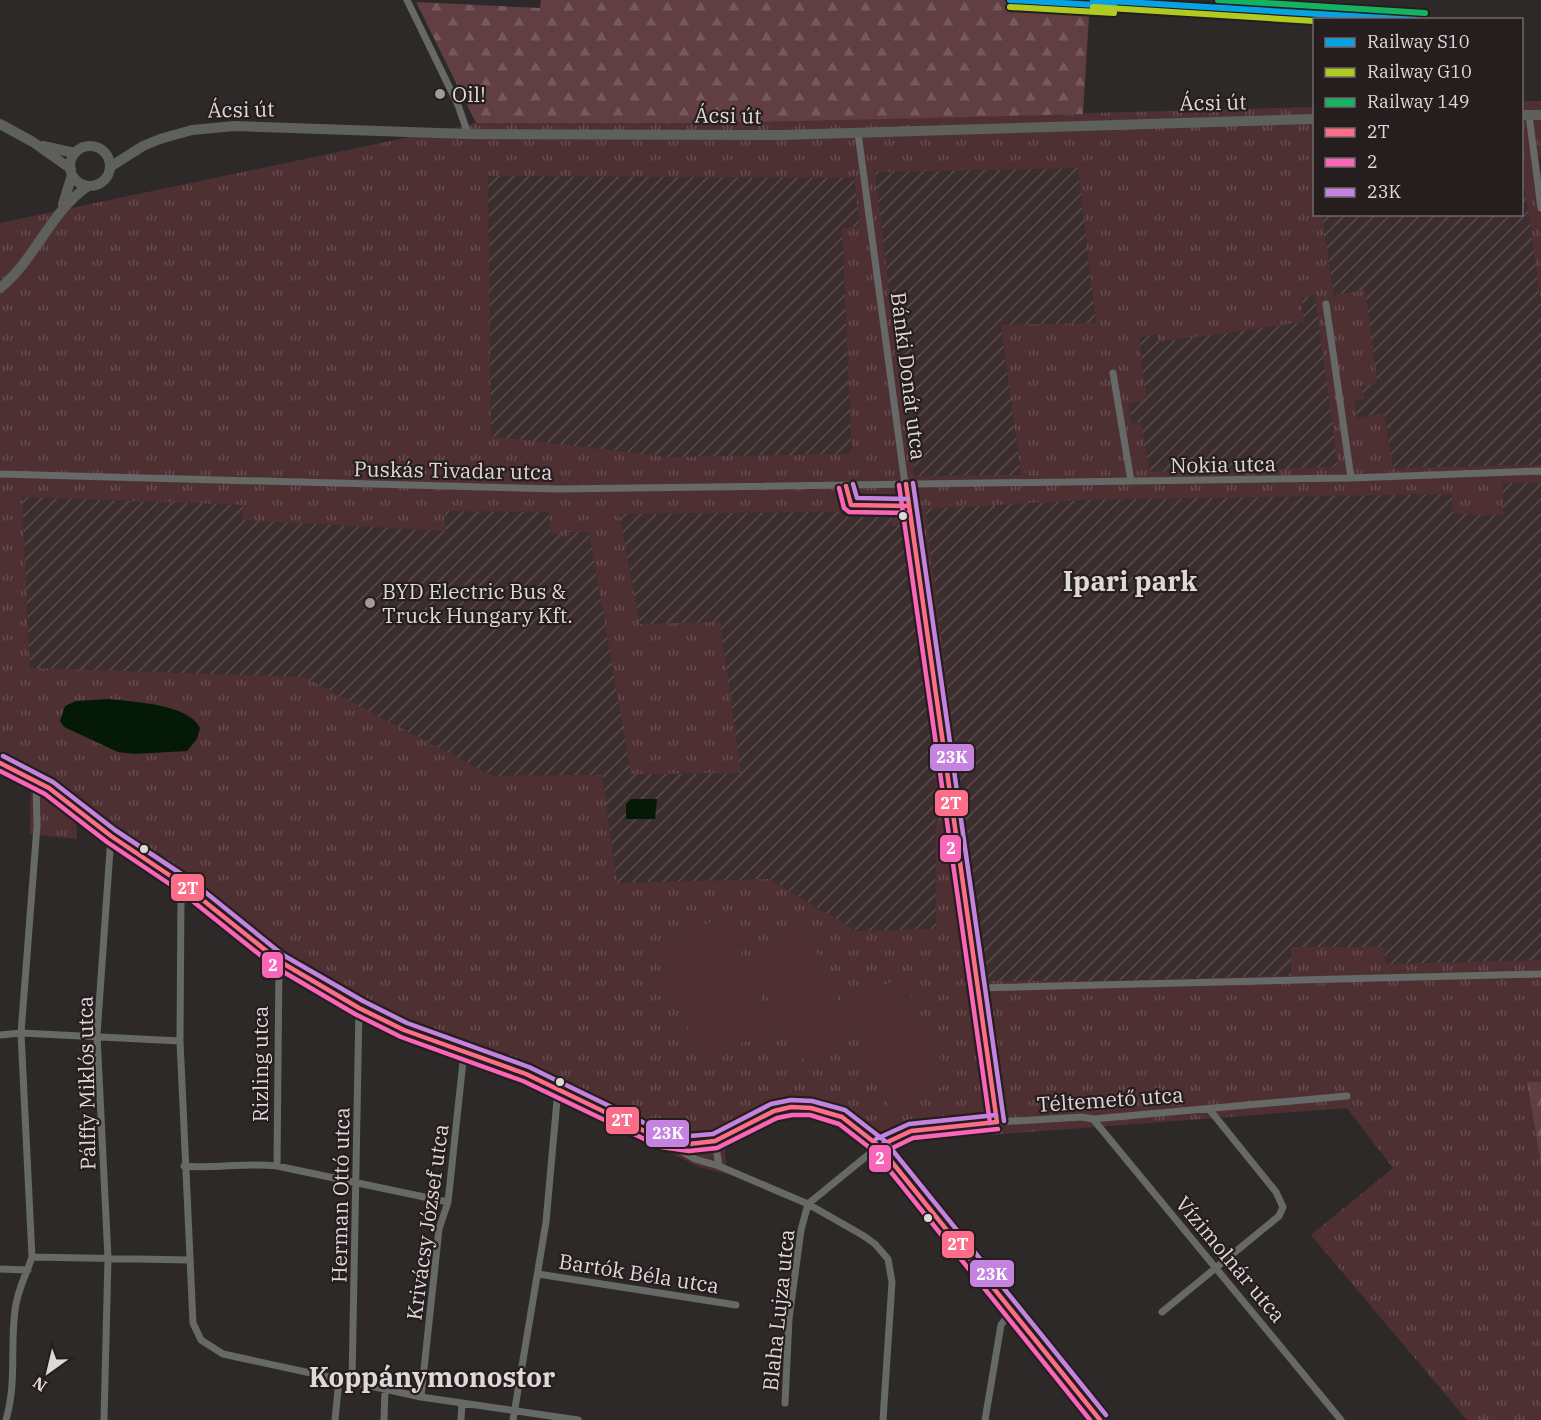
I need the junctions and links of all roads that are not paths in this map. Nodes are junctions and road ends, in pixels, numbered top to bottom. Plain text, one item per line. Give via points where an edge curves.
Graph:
1 (406, 0) edge
2 (1541, 114) edge
3 (1525, 115) edge
4 (1313, 119) edge
5 (0, 124) edge
6 (858, 133) junction
7 (468, 134) junction
8 (33, 142) junction
9 (143, 146) junction
10 (104, 151) junction
11 (75, 153) junction
12 (110, 167) junction
13 (71, 172) junction
14 (87, 186) junction
15 (1541, 208) edge
16 (56, 218) junction
17 (0, 288) edge
18 (1326, 304) dead end
19 (1113, 373) dead end
20 (1541, 471) edge
21 (0, 474) edge
22 (1351, 478) junction
23 (1131, 481) junction
24 (906, 484) junction
25 (0, 763) edge
26 (36, 780) junction
27 (111, 837) junction
28 (184, 885) junction
29 (279, 961) junction
30 (1541, 974) edge
31 (978, 988) junction
32 (358, 1008) junction
33 (21, 1033) junction
34 (0, 1035) edge
35 (97, 1035) junction
36 (180, 1041) junction
37 (464, 1052) junction
38 (558, 1089) junction
39 (1347, 1096) dead end
40 (1209, 1109) junction
41 (1094, 1119) junction
42 (998, 1122) junction
43 (663, 1140) junction
44 (715, 1141) junction
45 (879, 1146) junction
46 (184, 1166) junction
47 (277, 1166) junction
48 (720, 1166) junction
49 (356, 1183) junction
50 (448, 1202) junction
51 (808, 1204) junction
52 (32, 1257) junction
53 (108, 1258) junction
54 (189, 1260) junction
55 (1218, 1268) junction
56 (0, 1269) edge
57 (28, 1270) junction
58 (538, 1274) junction
59 (736, 1305) dead end
60 (1012, 1310) junction
61 (1162, 1312) dead end
62 (339, 1380) junction
63 (352, 1381) junction
64 (385, 1390) junction
65 (421, 1397) junction
66 (462, 1403) junction
67 (785, 1403) dead end
68 (515, 1411) junction
69 (6, 1420) edge
70 (104, 1420) edge
71 (335, 1420) edge
72 (384, 1420) edge
73 (461, 1420) edge
74 (513, 1420) edge
75 (578, 1420) edge
76 (883, 1420) edge
77 (985, 1420) edge
78 (1099, 1420) edge
79 (1341, 1420) edge

1 - 7 street via 459,105
2 - 3 main road
3 - 15 street
4 - 6 main road, Ácsi út
5 - 8 main road
6 - 7 main road, Ácsi út
6 - 24 street, Bánki Donát utca
7 - 9 main road, Ácsi út via 235,126 192,130
8 - 11 main road
8 - 13 main road
9 - 10 main road, Ácsi út
9 - 12 main road, Ácsi út
10 - 11 main road via 89,146
10 - 12 main road
11 - 13 main road
12 - 14 main road via 104,180
13 - 14 main road
13 - 16 main road via 68,192
14 - 16 main road
16 - 17 main road via 26,262
18 - 22 street
19 - 23 street
20 - 22 street, Nokia utca
21 - 24 street, Puskás Tivadar utca via 558,489
22 - 23 street, Nokia utca
23 - 24 street, Nokia utca
24 - 31 street, Bánki Donát utca
25 - 26 street
26 - 27 street
26 - 33 street via 37,826
27 - 28 street
27 - 35 street, Pálffy Miklós utca
28 - 29 street
28 - 36 street
29 - 32 street
29 - 47 street, Rizling utca
30 - 31 street
31 - 42 street, Bánki Donát utca
32 - 37 street
32 - 49 street, Herman Ottó utca
33 - 34 street
33 - 35 street
33 - 52 street
35 - 36 street
35 - 53 street, Pálffy Miklós utca
36 - 46 street
37 - 38 street
37 - 50 street, Krivácsy József utca
38 - 43 street
38 - 58 street
39 - 40 street, Téltemető utca
40 - 41 street, Téltemető utca
40 - 55 street via 1276,1192 1283,1207 1279,1216
41 - 42 street, Téltemető utca
41 - 55 street, Vízimolnár utca
42 - 45 street, Téltemető utca via 911,1131
43 - 44 street via 689,1144
43 - 48 street via 688,1156
44 - 45 street via 774,1111 791,1107 811,1108 849,1121
44 - 48 street
45 - 51 street, Blaha Lujza utca
45 - 60 street
46 - 47 street
46 - 54 street
47 - 49 street
48 - 51 street
49 - 50 street
49 - 63 street, Herman Ottó utca
50 - 65 street, Krivácsy József utca via 440,1229
51 - 67 street, Blaha Lujza utca via 789,1319
51 - 76 street via 875,1244 891,1267
52 - 53 street
52 - 57 street
53 - 54 street
53 - 70 street, Pálffy Miklós utca
54 - 62 street via 193,1323 201,1340 223,1354
55 - 61 street
55 - 79 street, Vízimolnár utca
56 - 57 street
57 - 69 street via 15,1310 13,1394
58 - 59 street, Bartók Béla utca
58 - 68 street
60 - 77 street via 1001,1325
60 - 78 street
62 - 63 street
62 - 71 street
63 - 64 street
64 - 65 street
64 - 72 street
65 - 66 street
66 - 68 street
66 - 73 street
68 - 74 street
68 - 75 street

